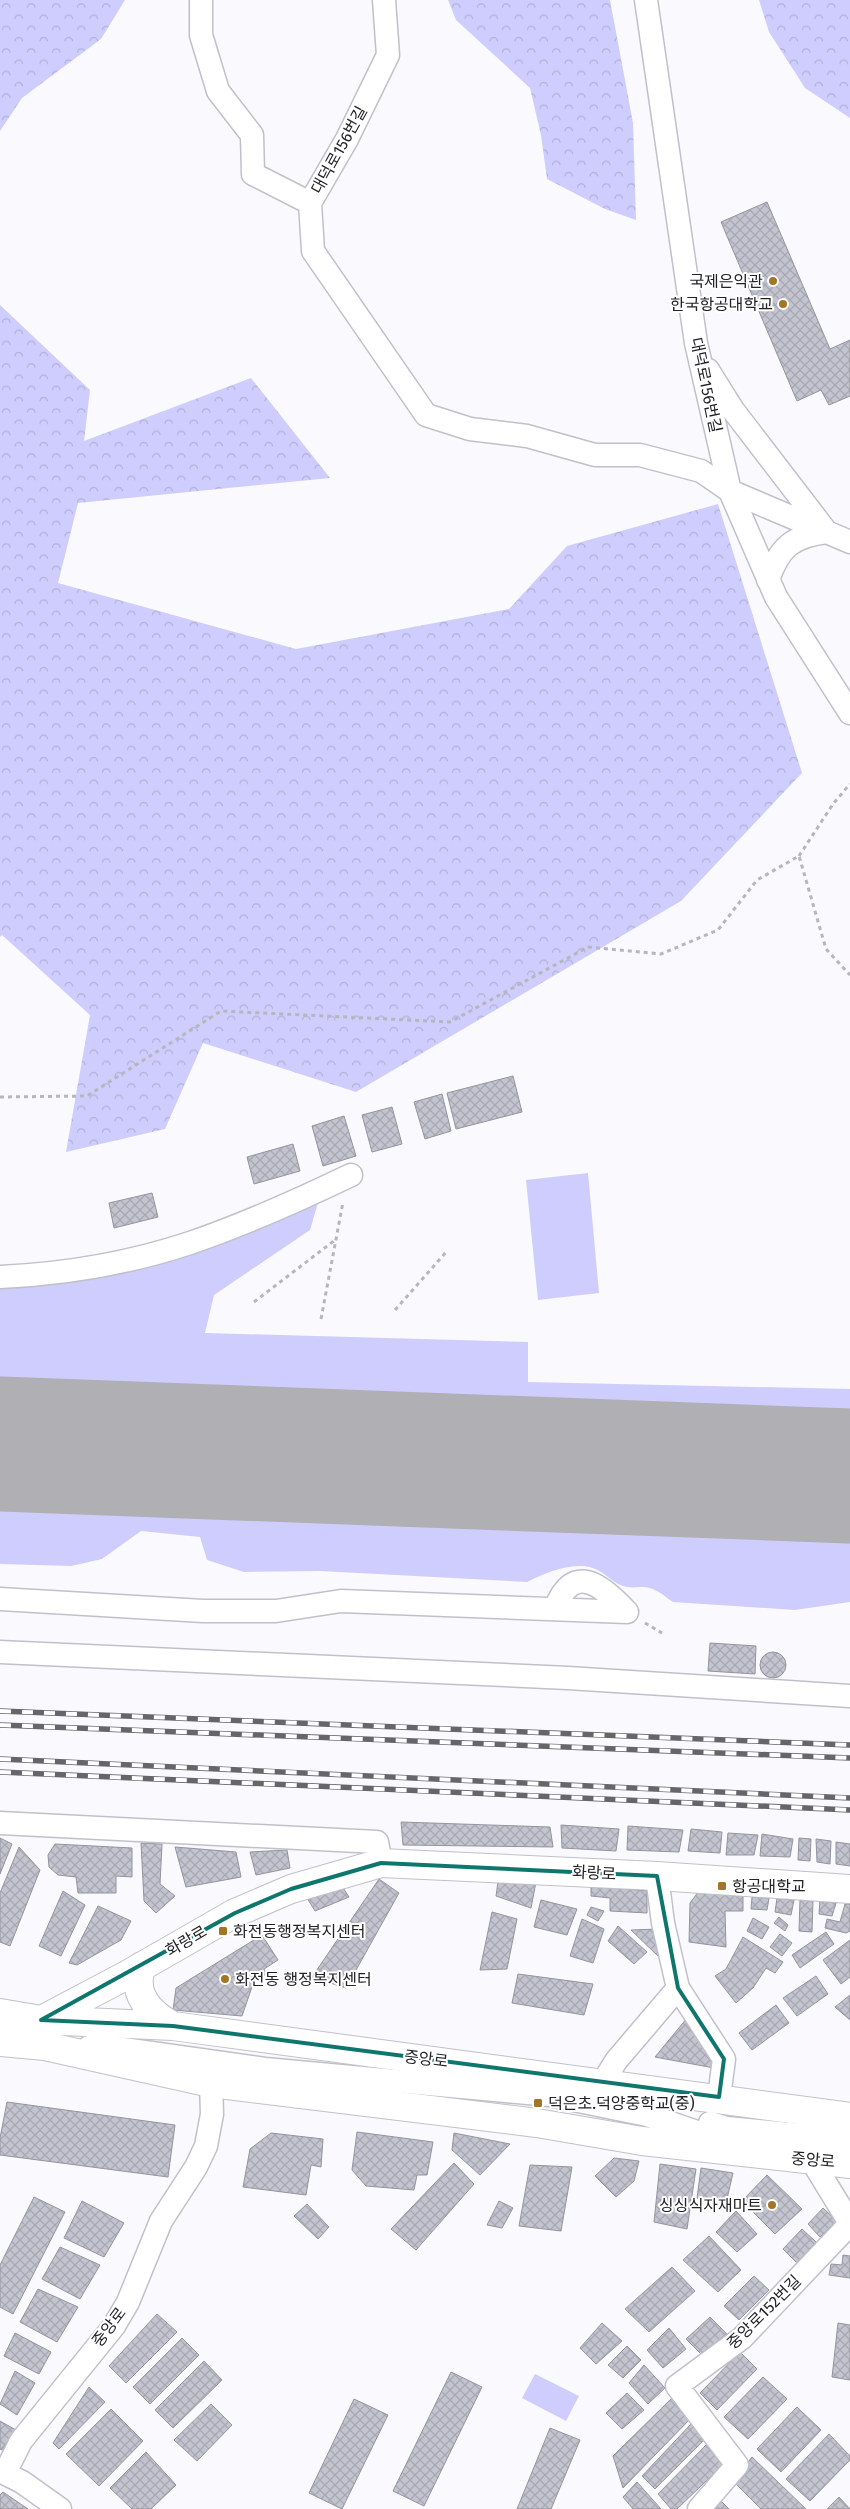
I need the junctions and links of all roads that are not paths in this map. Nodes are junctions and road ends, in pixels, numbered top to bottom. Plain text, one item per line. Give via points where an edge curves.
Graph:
1 (201, 0) edge
2 (384, 0) edge
3 (646, 0) edge
4 (310, 203) junction
5 (698, 355) junction
6 (730, 491) junction
7 (827, 532) junction
8 (850, 542) edge
9 (768, 580) junction
10 (850, 713) edge
11 (349, 1176) road end
12 (0, 1277) edge
13 (0, 1599) edge
14 (555, 1609) dead end
15 (0, 1652) edge
16 (850, 1696) edge
17 (0, 1824) edge
18 (381, 1863) junction
19 (658, 1876) junction
20 (850, 1890) edge
21 (142, 1966) junction
22 (678, 1988) junction
23 (0, 2013) edge
24 (173, 2026) junction
25 (43, 2033) junction
26 (0, 2042) edge
27 (535, 2074) junction
28 (603, 2082) junction
29 (211, 2083) junction
30 (719, 2097) junction
31 (850, 2116) edge
32 (850, 2140) edge
33 (769, 2156) junction
34 (812, 2161) junction
35 (850, 2164) edge
36 (850, 2224) edge
37 (2, 2472) edge
38 (60, 2509) edge
39 (699, 2509) edge

1 - 4 street, 대덕로156번길 via 201,34 218,91 252,135 253,174
2 - 4 street, 대덕로156번길 via 388,55 347,139
3 - 5 street, 대덕로156번길
4 - 6 street via 313,251 426,415 470,429 527,436 595,455 640,455 701,471
5 - 6 street, 대덕로156번길
5 - 7 street via 733,410
6 - 7 street
6 - 9 street, 대덕로156번길
7 - 8 street
7 - 9 street via 807,534 790,543 775,559
9 - 10 street, 대덕로156번길
11 - 12 street via 190,1243 131,1259
13 - 14 street via 203,1610 276,1611 341,1601
15 - 16 street via 480,1674
17 - 18 street via 377,1842
18 - 19 main road, 화랑로
18 - 21 main road, 화랑로 via 291,1889 243,1909
19 - 20 main road, 화랑로
19 - 22 street via 663,1924
21 - 24 main road via 138,1980 141,1994 150,2010
21 - 25 main road, 화랑로
22 - 28 street via 616,2060
22 - 30 street via 724,2060
23 - 25 main road, 중앙로
24 - 25 main road, 중앙로
24 - 27 main road, 중앙로
25 - 26 main road, 중앙로
25 - 29 main road, 중앙로
25 - 33 street via 109,2047 264,2069 549,2095 647,2115
27 - 28 main road, 중앙로
27 - 32 street via 727,2128
28 - 30 main road, 중앙로
29 - 33 main road, 중앙로 via 537,2123 642,2142
29 - 37 street, 중앙로 via 212,2114 206,2146 161,2221 128,2302 114,2326 20,2441
30 - 31 main road, 중앙로
33 - 34 main road, 중앙로
34 - 35 main road, 중앙로
34 - 36 street, 중앙로152번길
36 - 39 street, 중앙로152번길 via 742,2338 677,2386 738,2465
37 - 38 street

